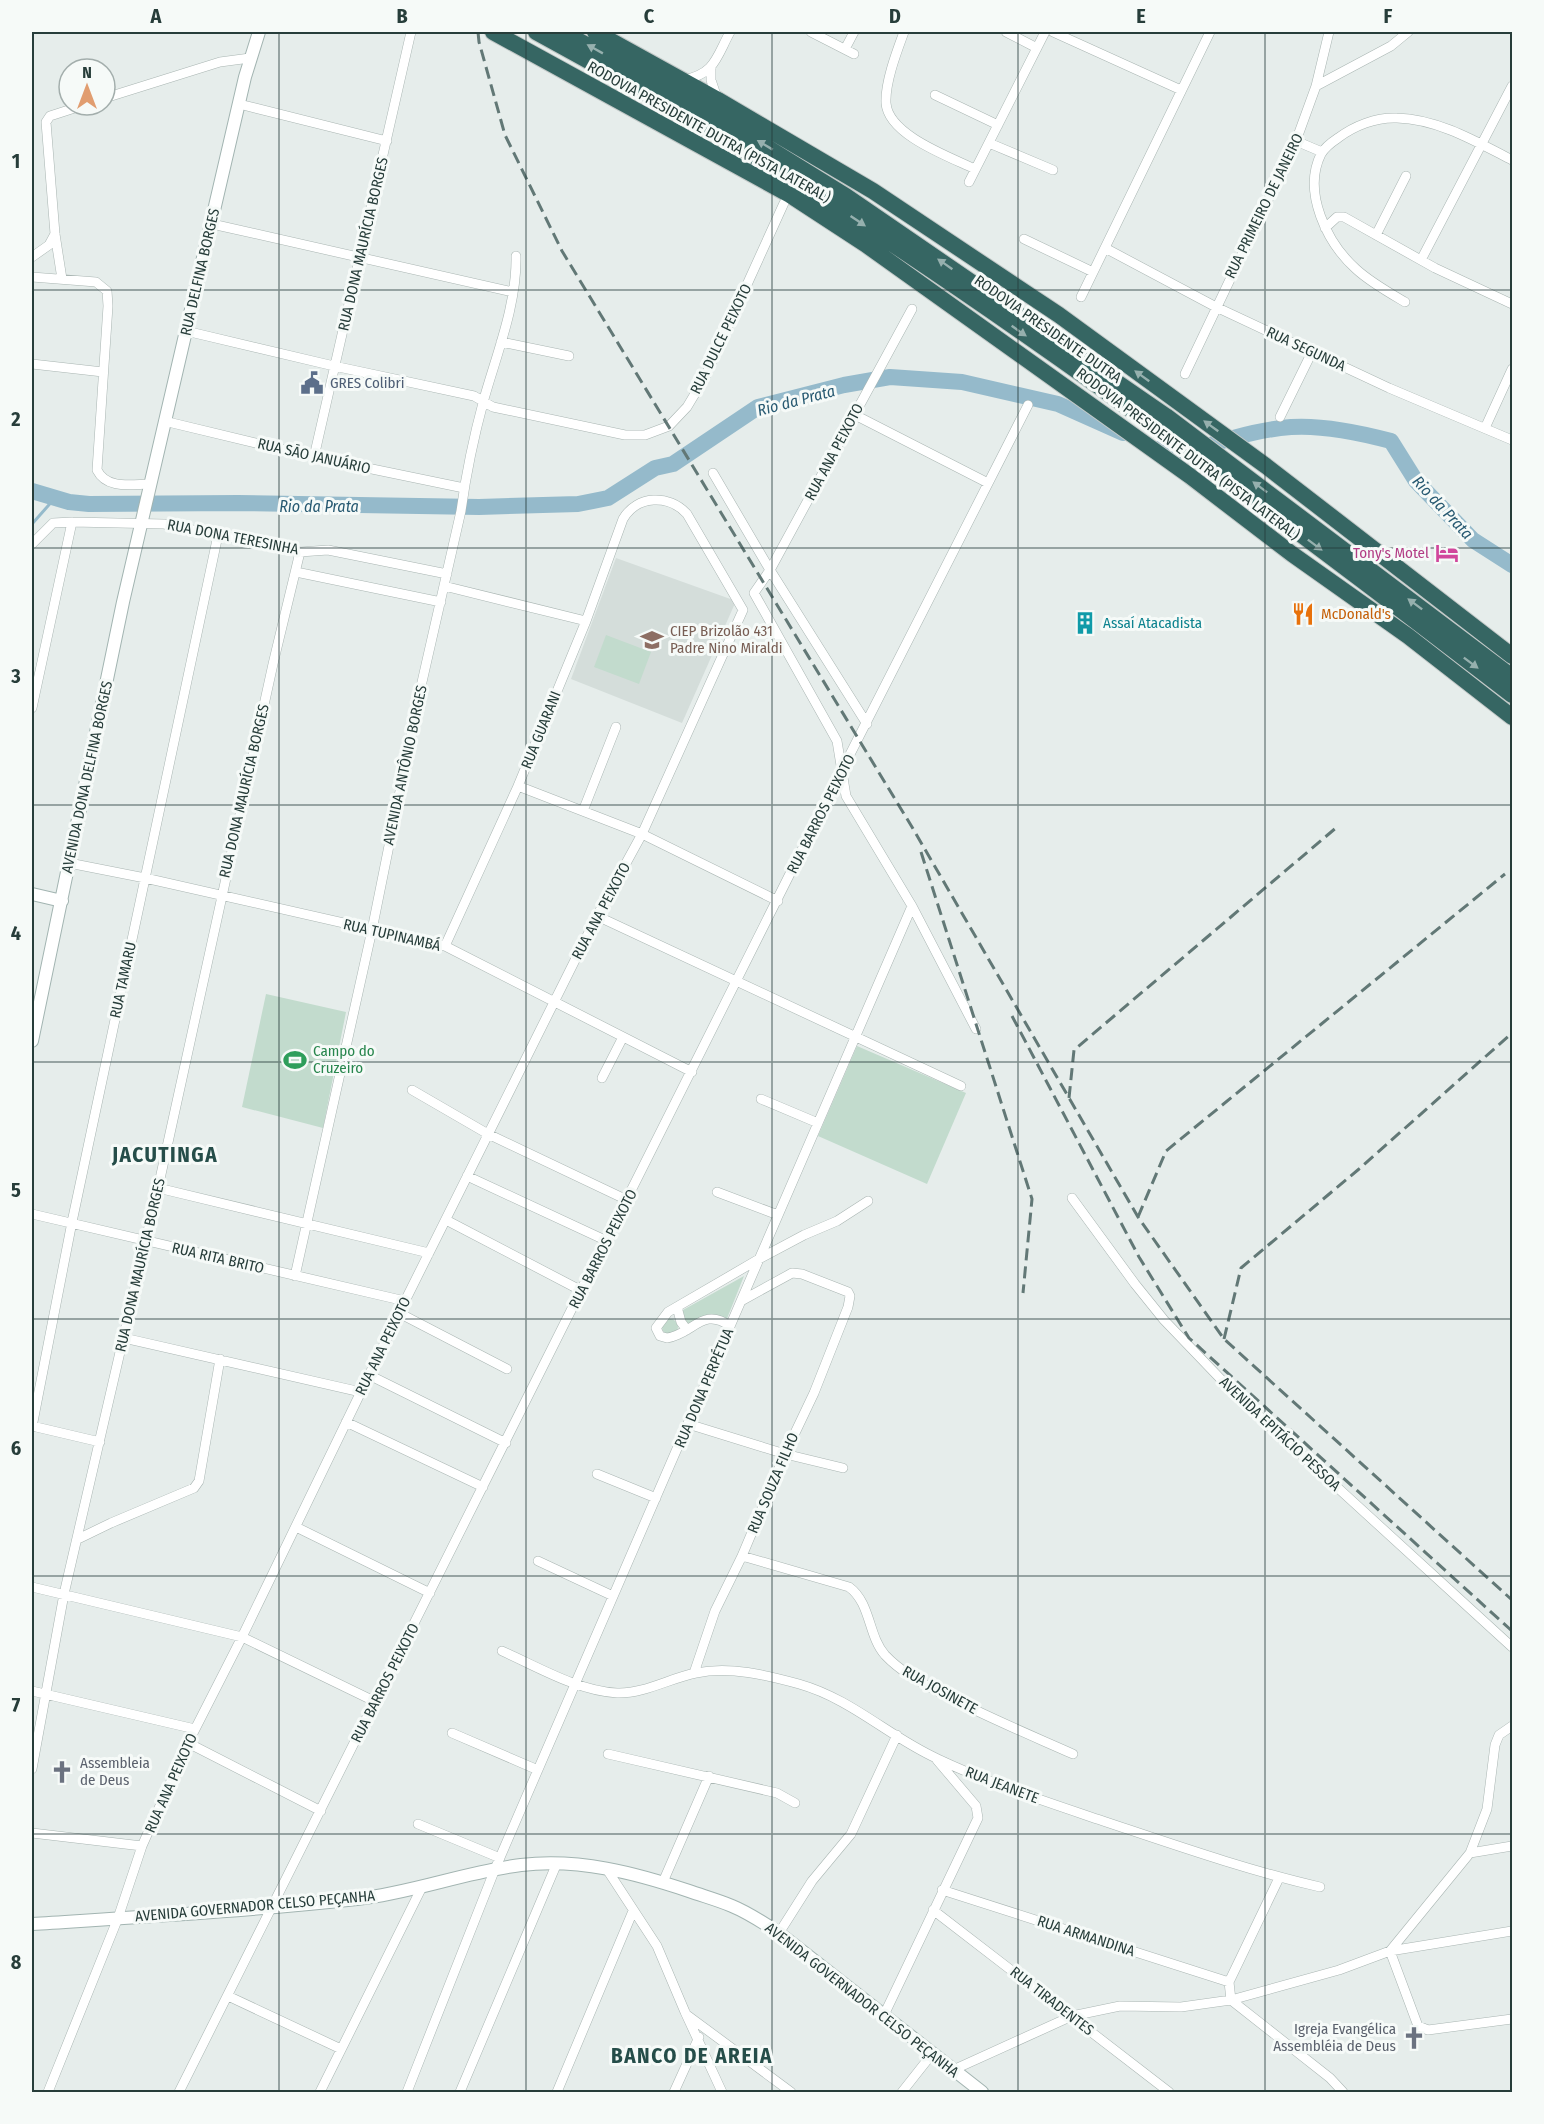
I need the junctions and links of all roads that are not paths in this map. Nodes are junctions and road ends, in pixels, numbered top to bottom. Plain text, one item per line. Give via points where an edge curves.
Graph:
1 (259, 32) edge
2 (411, 32) edge
3 (493, 32) edge
4 (536, 32) edge
5 (563, 32) edge
6 (595, 32) edge
7 (730, 32) edge
8 (811, 32) edge
9 (854, 32) edge
10 (904, 32) edge
11 (1006, 32) edge
12 (1045, 32) edge
13 (1053, 32) edge
14 (1210, 32) edge
15 (1329, 32) edge
16 (1408, 32) edge
17 (1037, 48) junction
18 (250, 58) junction
19 (711, 69) junction
20 (577, 78) junction
21 (683, 80) junction
22 (1316, 86) junction
23 (1512, 86) edge
24 (1181, 90) junction
25 (117, 94) edge
26 (935, 95) dead end
27 (718, 100) junction
28 (239, 104) junction
29 (57, 114) edge
30 (998, 124) junction
31 (387, 141) junction
32 (1296, 141) junction
33 (989, 143) junction
34 (1481, 144) junction
35 (1322, 152) junction
36 (1512, 160) edge
37 (975, 169) junction
38 (1053, 170) dead end
39 (1406, 176) dead end
40 (969, 182) dead end
41 (784, 203) junction
42 (818, 213) junction
43 (212, 224) junction
44 (1325, 228) junction
45 (55, 234) junction
46 (1376, 235) junction
47 (1024, 239) dead end
48 (1105, 248) junction
49 (516, 256) dead end
50 (32, 257) edge
51 (359, 259) junction
52 (1421, 260) junction
53 (1093, 272) junction
54 (32, 277) edge
55 (62, 279) junction
56 (513, 292) junction
57 (1081, 297) dead end
58 (1405, 302) dead end
59 (1512, 304) edge
60 (1216, 307) junction
61 (912, 309) dead end
62 (186, 331) junction
63 (501, 342) junction
64 (1312, 352) junction
65 (569, 356) dead end
66 (32, 364) edge
67 (334, 366) junction
68 (1512, 369) edge
69 (103, 372) junction
70 (1185, 374) dead end
71 (484, 401) junction
72 (1028, 405) dead end
73 (855, 415) junction
74 (1280, 417) dead end
75 (164, 421) junction
76 (1163, 422) junction
77 (1485, 428) junction
78 (1512, 440) edge
79 (314, 457) junction
80 (1223, 468) junction
81 (712, 473) dead end
82 (988, 483) junction
83 (150, 488) junction
84 (464, 492) junction
85 (143, 518) junction
86 (72, 522) junction
87 (218, 535) junction
88 (32, 544) edge
89 (300, 552) junction
90 (770, 570) junction
91 (296, 572) junction
92 (447, 574) junction
93 (444, 586) junction
94 (441, 602) junction
95 (743, 610) joint
96 (586, 621) junction
97 (1512, 656) edge
98 (1512, 677) edge
99 (1512, 694) edge
100 (32, 708) edge
101 (1512, 717) edge
102 (867, 724) junction
103 (616, 727) dead end
104 (842, 770) junction
105 (518, 786) junction
106 (583, 811) junction
107 (642, 834) junction
108 (69, 863) junction
109 (145, 878) junction
110 (32, 894) edge
111 (220, 896) junction
112 (62, 901) junction
113 (778, 901) junction
114 (912, 906) junction
115 (597, 916) junction
116 (372, 930) junction
117 (445, 946) junction
118 (738, 981) junction
119 (554, 1003) junction
120 (976, 1029) dead end
121 (856, 1036) junction
122 (623, 1037) junction
123 (32, 1041) edge
124 (692, 1072) junction
125 (602, 1078) dead end
126 (961, 1086) dead end
127 (412, 1090) dead end
128 (761, 1099) dead end
129 (818, 1123) junction
130 (488, 1134) junction
131 (467, 1176) junction
132 (158, 1188) junction
133 (717, 1192) dead end
134 (1072, 1198) dead end
135 (627, 1200) junction
136 (868, 1201) dead end
137 (32, 1214) edge
138 (778, 1215) junction
139 (446, 1220) junction
140 (72, 1222) junction
141 (307, 1224) junction
142 (146, 1241) junction
143 (607, 1241) junction
144 (429, 1253) junction
145 (759, 1259) junction
146 (295, 1276) junction
147 (582, 1291) junction
148 (741, 1301) junction
149 (405, 1302) junction
150 (677, 1307) junction
151 (399, 1313) junction
152 (730, 1326) junction
153 (687, 1329) junction
154 (124, 1338) junction
155 (220, 1359) junction
156 (507, 1369) dead end
157 (369, 1376) junction
158 (361, 1392) junction
159 (346, 1422) junction
160 (688, 1424) junction
161 (32, 1426) edge
162 (100, 1442) junction
163 (506, 1443) junction
164 (784, 1454) junction
165 (843, 1468) dead end
166 (597, 1474) dead end
167 (483, 1488) junction
168 (656, 1498) junction
169 (296, 1527) junction
170 (78, 1539) junction
171 (742, 1556) junction
172 (538, 1561) dead end
173 (32, 1587) edge
174 (430, 1593) junction
175 (64, 1594) junction
176 (613, 1596) junction
177 (242, 1637) junction
178 (1512, 1647) edge
179 (502, 1652) dead end
180 (694, 1674) junction
181 (576, 1683) junction
182 (32, 1691) edge
183 (45, 1694) junction
184 (376, 1702) junction
185 (1512, 1726) edge
186 (195, 1729) junction
187 (452, 1733) dead end
188 (897, 1735) junction
189 (188, 1743) junction
190 (608, 1754) dead end
191 (1073, 1754) dead end
192 (935, 1758) junction
193 (32, 1768) edge
194 (538, 1770) junction
195 (709, 1776) junction
196 (795, 1803) dead end
197 (321, 1811) junction
198 (418, 1824) dead end
199 (32, 1833) edge
200 (142, 1846) junction
201 (1512, 1846) edge
202 (1470, 1853) junction
203 (557, 1863) junction
204 (497, 1864) junction
205 (606, 1868) junction
206 (1279, 1878) junction
207 (663, 1882) junction
208 (422, 1887) junction
209 (1320, 1887) dead end
210 (942, 1890) junction
211 (272, 1908) junction
212 (933, 1910) junction
213 (633, 1911) junction
214 (118, 1918) junction
215 (32, 1924) edge
216 (1512, 1931) edge
217 (779, 1933) junction
218 (1390, 1951) junction
219 (1229, 1982) junction
220 (228, 1996) junction
221 (1231, 2000) junction
222 (685, 2013) junction
223 (884, 2015) junction
224 (1072, 2016) junction
225 (1512, 2019) edge
226 (706, 2029) junction
227 (697, 2040) junction
228 (341, 2049) junction
229 (932, 2054) junction
230 (953, 2070) junction
231 (48, 2092) edge
232 (179, 2092) edge
233 (320, 2092) edge
234 (407, 2092) edge
235 (460, 2092) edge
236 (557, 2092) edge
237 (674, 2092) edge
238 (722, 2092) edge
239 (791, 2092) edge
240 (902, 2092) edge
241 (982, 2092) edge
242 (1169, 2092) edge
243 (1343, 2092) edge

1 - 18 street, RUA DELFINA BORGES
2 - 31 street, RUA DONA MAURÍCIA BORGES
3 - 20 highway, RODOVIA PRESIDENTE DUTRA (PISTA LATERAL)
4 -> 76 highway, RODOVIA PRESIDENTE DUTRA via 843,211
76 -> 5 highway, RODOVIA PRESIDENTE DUTRA via 846,196 726,122
6 - 21 highway, RODOVIA PRESIDENTE DUTRA (PISTA LATERAL)
7 - 19 street
8 - 9 street via 849,51
10 - 37 street via 886,94 890,115 919,142
11 - 17 street
12 - 17 street
13 - 24 street
14 - 24 street
15 - 22 street, RUA PRIMEIRO DE JANEIRO
16 - 22 street via 1391,46
17 - 30 street
18 - 25 street via 219,62
18 - 28 street, RUA DELFINA BORGES
19 - 21 street
19 - 27 street
20 - 41 highway via 618,111
20 - 42 highway, RODOVIA PRESIDENTE DUTRA (PISTA LATERAL)
21 - 27 highway, RODOVIA PRESIDENTE DUTRA (PISTA LATERAL)
22 - 32 street, RUA PRIMEIRO DE JANEIRO
23 - 34 street
24 - 48 street
26 - 30 street
97 -> 27 highway, RODOVIA PRESIDENTE DUTRA (PISTA LATERAL) via 1266,466 1059,315 873,191
28 - 31 street
28 - 43 street, RUA DELFINA BORGES
29 - 45 street via 48,117 46,126
30 - 33 street
31 - 51 street, RUA DONA MAURÍCIA BORGES
32 - 35 street
32 - 60 street, RUA PRIMEIRO DE JANEIRO
33 - 37 street
33 - 38 street
34 - 35 street via 1422,121 1396,118 1360,125
34 - 36 street
34 - 52 street
35 - 44 street via 1315,181
37 - 40 street
39 - 46 street
41 - 42 highway
41 - 71 street, RUA DULCE PEIXOTO via 705,377 674,422 652,433 633,436 493,407
42 - 101 highway, RODOVIA PRESIDENTE DUTRA (PISTA LATERAL) via 1190,476
43 - 51 street
43 - 62 street, RUA DELFINA BORGES
44 - 46 street via 1341,216
44 - 58 street via 1355,268
45 - 50 street via 49,245
45 - 55 street
46 - 52 street
47 - 53 street
48 - 53 street
48 - 60 street, RUA SEGUNDA
49 - 56 street, AVENIDA ANTÔNIO BORGES
51 - 56 street
51 - 67 street, RUA DONA MAURÍCIA BORGES
52 - 59 street
53 - 57 street
54 - 55 street
55 - 69 street via 96,282 105,288 108,306
56 - 63 street, AVENIDA ANTÔNIO BORGES
60 - 64 street, RUA SEGUNDA
60 - 70 street, RUA PRIMEIRO DE JANEIRO
61 - 73 street, RUA ANA PEIXOTO
62 - 67 street, RUA DULCE PEIXOTO
62 - 75 street, RUA DELFINA BORGES
63 - 65 street
63 - 71 street, AVENIDA ANTÔNIO BORGES
64 - 74 street
64 - 77 street, RUA SEGUNDA
66 - 69 street
67 - 71 street, RUA DULCE PEIXOTO
67 - 79 street, RUA DONA MAURÍCIA BORGES
68 - 77 street
69 - 83 street via 98,470 107,482
71 - 84 street, AVENIDA ANTÔNIO BORGES
72 - 82 street, RUA BARROS PEIXOTO
73 - 82 street
73 - 90 street, RUA ANA PEIXOTO
75 - 79 street, RUA SĀO JANUÁRIO
75 - 83 street, RUA DELFINA BORGES
76 - 80 highway, RODOVIA PRESIDENTE DUTRA
77 - 78 street, RUA SEGUNDA
79 - 84 street, RUA SĀO JANUÁRIO
98 -> 80 highway, RODOVIA PRESIDENTE DUTRA
80 -> 99 highway, RODOVIA PRESIDENTE DUTRA
81 - 90 street
82 - 102 street, RUA BARROS PEIXOTO
83 - 85 street, RUA DELFINA BORGES
84 - 92 street, AVENIDA ANTÔNIO BORGES
85 - 86 street, RUA DONA TERESINHA
85 - 87 street, RUA DONA TERESINHA
85 - 108 street, AVENIDA DONA DELFINA BORGES
86 - 88 street, RUA DONA TERESINHA via 53,523
86 - 100 street
87 - 89 street, RUA DONA TERESINHA
87 - 109 street, RUA TAMARU
89 - 91 street, RUA DONA MAURÍCIA BORGES
89 - 92 street, RUA DONA TERESINHA via 328,550
90 - 102 street
90 - 104 street, RUA ANA PEIXOTO via 754,593 837,741
91 - 94 street
91 - 111 street, RUA DONA MAURÍCIA BORGES
92 - 93 street, AVENIDA ANTÔNIO BORGES
93 - 94 street, AVENIDA ANTÔNIO BORGES
93 - 96 street
94 - 116 street, AVENIDA ANTÔNIO BORGES
95 - 96 street, RUA GUARANI via 682,508 650,500 628,510
95 - 107 street, RUA ANA PEIXOTO
96 - 105 street, RUA GUARANI
102 - 104 street, RUA BARROS PEIXOTO
103 - 106 street
104 - 113 street, RUA BARROS PEIXOTO
104 - 114 street via 846,796
105 - 106 street
105 - 117 street, RUA GUARANI
106 - 107 street
107 - 113 street
107 - 115 street, RUA ANA PEIXOTO
108 - 109 street, RUA TUPINAMBÁ
108 - 112 street, AVENIDA DONA DELFINA BORGES
109 - 111 street, RUA TUPINAMBÁ
109 - 140 street, RUA TAMARU
110 - 112 street
111 - 116 street, RUA TUPINAMBÁ
111 - 132 street, RUA DONA MAURÍCIA BORGES
112 - 123 street, AVENIDA DONA DELFINA BORGES
113 - 118 street, RUA BARROS PEIXOTO
114 - 120 street
114 - 121 street, RUA DONA PERPÉTUA
115 - 118 street
115 - 119 street, RUA ANA PEIXOTO
116 - 117 street, RUA TUPINAMBÁ
116 - 141 street, AVENIDA ANTÔNIO BORGES
117 - 119 street, RUA TUPINAMBÁ
118 - 121 street
118 - 124 street, RUA BARROS PEIXOTO
119 - 122 street, RUA TUPINAMBÁ
119 - 130 street, RUA ANA PEIXOTO
121 - 126 street
121 - 129 street, RUA DONA PERPÉTUA
122 - 124 street, RUA TUPINAMBÁ
122 - 125 street
124 - 135 street, RUA BARROS PEIXOTO
127 - 130 street
128 - 129 street
129 - 138 street, RUA DONA PERPÉTUA
130 - 131 street, RUA ANA PEIXOTO
130 - 135 street
131 - 139 street, RUA ANA PEIXOTO
131 - 143 street
132 - 141 street
132 - 142 street, RUA DONA MAURÍCIA BORGES
133 - 138 street
134 - 178 street, AVENIDA EPITÁCIO PESSOA via 1135,1284 1203,1362
135 - 143 street, RUA BARROS PEIXOTO
136 - 145 street via 837,1221
137 - 140 street, RUA RITA BRITO
138 - 145 street, RUA DONA PERPÉTUA
139 - 144 street, RUA ANA PEIXOTO
139 - 147 street
140 - 142 street, RUA RITA BRITO
140 - 161 street, RUA TAMARU
141 - 144 street
141 - 146 street, AVENIDA ANTÔNIO BORGES
142 - 146 street, RUA RITA BRITO
142 - 154 street, RUA DONA MAURÍCIA BORGES
143 - 147 street, RUA BARROS PEIXOTO
144 - 149 street, RUA ANA PEIXOTO
145 - 148 street, RUA DONA PERPÉTUA
145 - 150 street
146 - 149 street, RUA RITA BRITO
147 - 163 street, RUA BARROS PEIXOTO
148 - 152 street, RUA DONA PERPÉTUA
148 - 164 street, RUA SOUZA FILHO via 792,1273 850,1296 834,1346
149 - 151 street, RUA ANA PEIXOTO
150 - 153 street
150 - 153 street via 664,1316 657,1332 667,1338
151 - 156 street
151 - 157 street, RUA ANA PEIXOTO
152 - 153 street via 713,1318
152 - 160 street, RUA DONA PERPÉTUA
154 - 155 street
154 - 162 street, RUA DONA MAURÍCIA BORGES
155 - 158 street
155 - 170 street via 199,1481 194,1488
157 - 158 street, RUA ANA PEIXOTO
157 - 163 street
158 - 159 street, RUA ANA PEIXOTO
159 - 167 street
159 - 169 street, RUA ANA PEIXOTO
160 - 164 street
160 - 168 street, RUA DONA PERPÉTUA
161 - 162 street
162 - 170 street, RUA DONA MAURÍCIA BORGES
163 - 167 street, RUA BARROS PEIXOTO
164 - 165 street
164 - 171 street, RUA SOUZA FILHO
166 - 168 street
167 - 174 street, RUA BARROS PEIXOTO
168 - 176 street, RUA DONA PERPÉTUA
169 - 174 street
169 - 177 street, RUA ANA PEIXOTO
170 - 175 street, RUA DONA MAURÍCIA BORGES
171 - 180 street, RUA SOUZA FILHO via 715,1611
171 - 191 street, RUA JOSINETE via 849,1587 860,1598 884,1654 907,1673 997,1721
172 - 176 street
173 - 175 street
174 - 184 street, RUA BARROS PEIXOTO
175 - 177 street
175 - 183 street, RUA DONA MAURÍCIA BORGES
176 - 181 street, RUA DONA PERPÉTUA
177 - 184 street
177 - 186 street, RUA ANA PEIXOTO
179 - 181 street, RUA JEANETE
180 - 181 street, RUA JEANETE via 620,1693
180 - 188 street, RUA JEANETE via 745,1672 800,1684 855,1708
181 - 194 street, RUA DONA PERPÉTUA
182 - 183 street
183 - 186 street
183 - 193 street, RUA DONA MAURÍCIA BORGES
184 - 197 street, RUA BARROS PEIXOTO
185 - 202 street via 1495,1745 1487,1809
186 - 189 street, RUA ANA PEIXOTO
187 - 194 street
188 - 192 street, RUA JEANETE
188 - 217 street via 851,1834 812,1881
189 - 197 street
189 - 200 street, RUA ANA PEIXOTO
190 - 195 street
192 - 206 street, RUA JEANETE via 1042,1800
192 - 210 street via 978,1811
194 - 204 street, RUA DONA PERPÉTUA
195 - 196 street via 777,1793
195 - 207 street
197 - 211 street, RUA BARROS PEIXOTO
198 - 204 street
199 - 200 street
200 - 214 street, RUA ANA PEIXOTO
201 - 202 street
202 - 218 street
203 - 204 street, AVENIDA GOVERNADOR CELSO PEÇANHA
203 - 205 street, AVENIDA GOVERNADOR CELSO PEÇANHA
203 - 235 street
204 - 208 street, AVENIDA GOVERNADOR CELSO PEÇANHA
204 - 234 street, RUA DONA PERPÉTUA
205 - 207 street, AVENIDA GOVERNADOR CELSO PEÇANHA
205 - 213 street
206 - 209 street, RUA JEANETE
206 - 219 street
207 - 217 street, AVENIDA GOVERNADOR CELSO PEÇANHA via 732,1905
208 - 211 street, AVENIDA GOVERNADOR CELSO PEÇANHA
208 - 228 street
210 - 212 street
210 - 219 street, RUA ARMANDINA
211 - 214 street, AVENIDA GOVERNADOR CELSO PEÇANHA
211 - 220 street, RUA BARROS PEIXOTO
212 - 223 street
212 - 224 street, RUA TIRADENTES
213 - 222 street via 657,1946
213 - 236 street
214 - 215 street, AVENIDA GOVERNADOR CELSO PEÇANHA
214 - 231 street, RUA ANA PEIXOTO
216 - 218 street
217 - 223 street, AVENIDA GOVERNADOR CELSO PEÇANHA
218 - 221 street via 1339,1970
218 - 225 street via 1418,2026 1423,2029
219 - 221 street
220 - 228 street
220 - 232 street, RUA BARROS PEIXOTO
221 - 224 street via 1181,2007 1120,2006
221 - 243 street
222 - 226 street
222 - 227 street
223 - 229 street, AVENIDA GOVERNADOR CELSO PEÇANHA
224 - 230 street
224 - 242 street, RUA TIRADENTES
226 - 227 street
226 - 239 street
227 - 237 street
227 - 238 street
228 - 233 street
229 - 230 street, AVENIDA GOVERNADOR CELSO PEÇANHA
229 - 240 street
230 - 241 street, AVENIDA GOVERNADOR CELSO PEÇANHA

